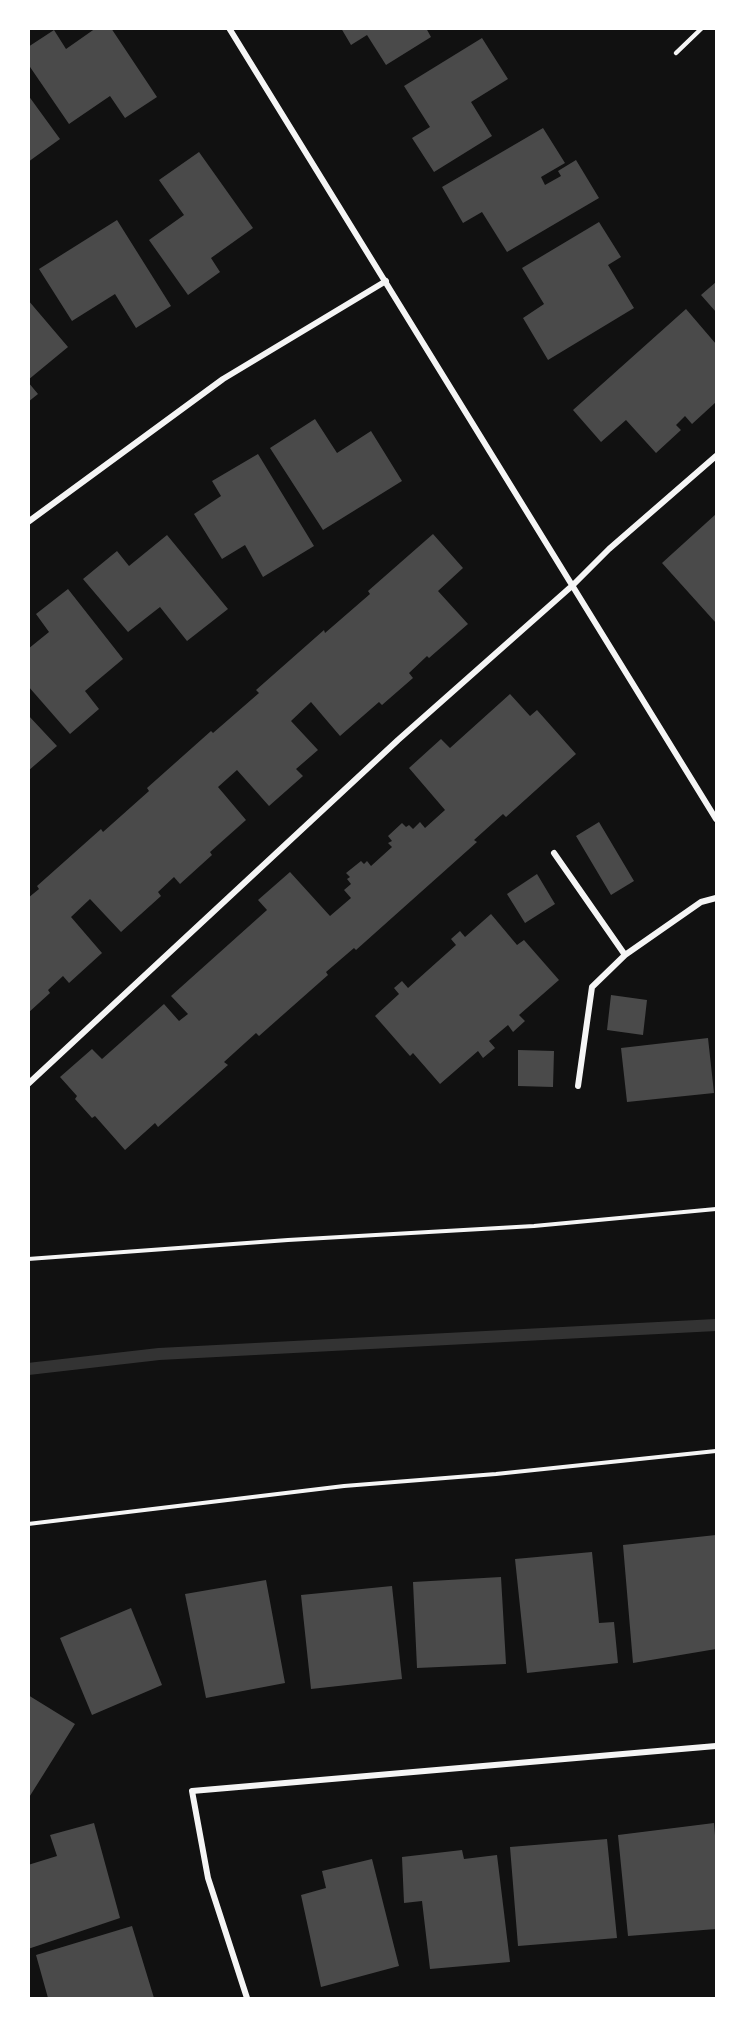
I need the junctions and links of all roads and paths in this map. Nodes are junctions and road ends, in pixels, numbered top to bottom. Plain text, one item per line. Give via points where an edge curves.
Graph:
1 (229, 28) edge
2 (702, 28) edge
3 (676, 53) dead end
4 (386, 281) junction
5 (717, 456) edge
6 (28, 522) edge
7 (573, 585) junction
8 (717, 819) edge
9 (554, 853) dead end
10 (717, 898) edge
11 (625, 955) junction
12 (28, 1083) edge
13 (578, 1086) dead end
14 (717, 1209) edge
15 (28, 1259) edge
16 (717, 1451) edge
17 (28, 1524) edge
18 (717, 1746) edge
19 (247, 1998) edge

1 - 4 street
2 - 3 lane
4 - 6 street via 223,379
4 - 7 street
5 - 7 street
7 - 8 street
7 - 12 street via 398,740
9 - 11 street
10 - 11 street via 701,902
11 - 13 street via 592,987
14 - 15 path via 534,1226
16 - 17 path via 333,1487
18 - 19 street via 192,1791 208,1878

